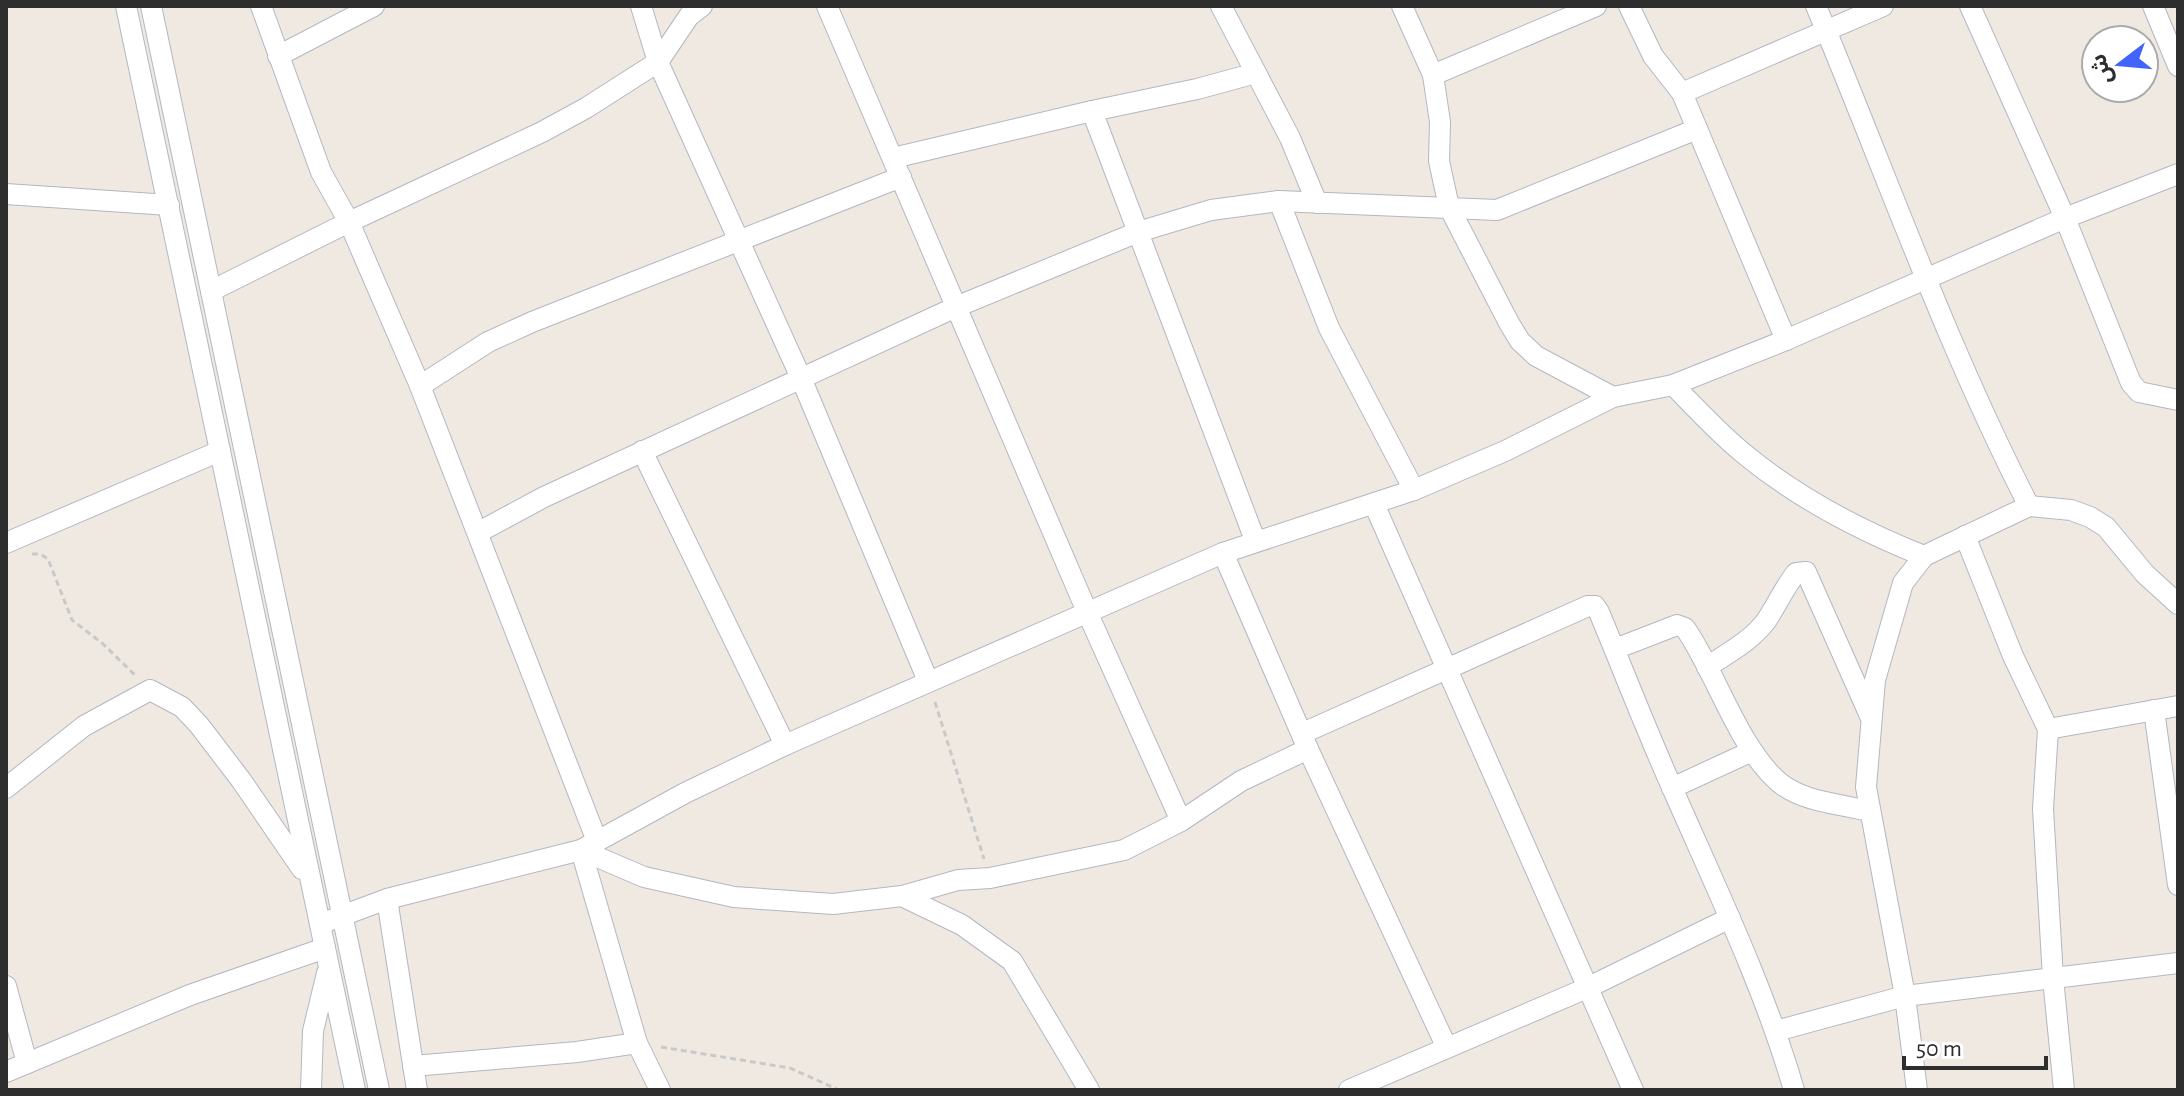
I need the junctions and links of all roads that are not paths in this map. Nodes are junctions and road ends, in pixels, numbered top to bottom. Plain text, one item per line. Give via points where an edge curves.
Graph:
1 (126, 6) edge
2 (151, 6) edge
3 (261, 6) edge
4 (374, 6) edge
5 (641, 6) edge
6 (702, 6) edge
7 (827, 6) edge
8 (1402, 6) edge
9 (1596, 6) edge
10 (1629, 6) edge
11 (1816, 6) edge
12 (1883, 6) edge
13 (1970, 6) edge
14 (2153, 6) edge
15 (1225, 7) edge
16 (1826, 31) junction
17 (278, 56) junction
18 (658, 62) junction
19 (2178, 66) edge
20 (1256, 73) junction
21 (1433, 75) junction
22 (1682, 93) junction
23 (1092, 111) junction
24 (174, 115) junction
25 (151, 120) junction
26 (1697, 129) junction
27 (897, 167) junction
28 (2178, 174) edge
29 (6, 194) edge
30 (1279, 201) junction
31 (1317, 203) junction
32 (169, 205) junction
33 (1449, 207) junction
34 (2065, 218) junction
35 (349, 222) junction
36 (1138, 232) junction
37 (740, 240) junction
38 (1926, 277) junction
39 (211, 291) junction
40 (956, 307) junction
41 (1786, 340) junction
42 (801, 378) junction
43 (1673, 385) junction
44 (420, 386) junction
45 (1613, 397) junction
46 (2178, 400) edge
47 (220, 451) junction
48 (642, 451) junction
49 (1414, 490) junction
50 (1374, 504) junction
51 (2029, 506) junction
52 (479, 532) junction
53 (1965, 536) junction
54 (1255, 540) junction
55 (6, 543) edge
56 (1223, 553) junction
57 (1924, 556) junction
58 (2178, 604) edge
59 (1088, 614) junction
60 (1615, 649) junction
61 (1448, 667) junction
62 (1707, 667) junction
63 (928, 681) junction
64 (2178, 706) edge
65 (2154, 710) junction
66 (1871, 718) junction
67 (2048, 729) junction
68 (1305, 741) junction
69 (785, 745) junction
70 (1752, 751) junction
71 (6, 788) edge
72 (1672, 788) junction
73 (1869, 811) junction
74 (1181, 821) junction
75 (589, 845) junction
76 (309, 879) junction
77 (2178, 885) edge
78 (902, 896) junction
79 (387, 899) junction
80 (343, 917) junction
81 (1730, 918) junction
82 (320, 924) junction
83 (327, 957) junction
84 (2178, 963) edge
85 (2053, 978) junction
86 (6, 986) edge
87 (1587, 988) junction
88 (1905, 996) junction
89 (1776, 1031) junction
90 (637, 1043) junction
91 (1447, 1048) junction
92 (6, 1055) edge
93 (27, 1063) junction
94 (413, 1066) junction
95 (6, 1072) edge
96 (311, 1090) edge
97 (355, 1090) edge
98 (379, 1090) edge
99 (417, 1090) edge
100 (660, 1090) edge
101 (1089, 1090) edge
102 (1349, 1090) edge
103 (1633, 1090) edge
104 (1794, 1090) edge
105 (1917, 1090) edge
106 (2064, 1090) edge

1 - 25 street
2 - 24 street
3 - 17 street
4 - 17 street
5 - 18 street
6 - 18 street via 689,16
7 - 27 street
8 - 21 street
9 - 21 street
10 - 22 street via 1653,56
11 - 16 street
12 - 16 street
13 - 34 street
14 - 19 street
15 - 20 street
16 - 22 street
16 - 38 street
17 - 35 street via 321,172
18 - 35 street via 542,132
18 - 37 street
20 - 23 street
20 - 31 street
21 - 33 street via 1439,161
22 - 26 street
23 - 27 street
23 - 36 street
24 - 25 street
24 - 39 street
25 - 32 street
26 - 33 street via 1510,206 1484,211
26 - 41 street
27 - 37 street
27 - 40 street
28 - 34 street
29 - 32 street
30 - 31 street
30 - 36 street via 1211,210
30 - 49 street via 1329,328
31 - 33 street
32 - 47 street
33 - 45 street via 1520,341 1536,356
34 - 38 street
34 - 46 street via 2131,383 2139,392
35 - 39 street
35 - 44 street
36 - 40 street
36 - 54 street
37 - 42 street
37 - 44 street via 488,342
38 - 41 street
38 - 51 street
39 - 80 street
40 - 42 street
40 - 59 street
41 - 43 street
42 - 48 street
42 - 63 street
43 - 45 street
43 - 57 street via 1773,477 1870,535
44 - 52 street
45 - 49 street
47 - 55 street
47 - 76 street
48 - 52 street
48 - 69 street
49 - 50 street
50 - 54 street
50 - 61 street
51 - 53 street
51 - 58 street via 2071,510 2106,527
52 - 75 street
53 - 57 street
53 - 67 street via 2023,681
54 - 56 street
56 - 59 street
56 - 68 street
57 - 66 street via 1898,595 1875,680
59 - 63 street
59 - 74 street
60 - 61 street via 1599,612 1588,606
60 - 62 street via 1677,625 1685,628
60 - 72 street
61 - 68 street
61 - 87 street
62 - 66 street via 1757,632 1790,580 1806,572
62 - 70 street
63 - 69 street
64 - 65 street
65 - 67 street
65 - 77 street
66 - 73 street
67 - 85 street via 2043,809
68 - 74 street
68 - 91 street
69 - 75 street
70 - 72 street
70 - 73 street via 1780,783 1797,792
71 - 76 street via 84,726 150,690 182,707 199,725
72 - 81 street
73 - 88 street
74 - 78 street via 1124,850 958,880
75 - 78 street via 644,877 734,897 833,904
75 - 79 street
75 - 90 street
76 - 82 street
78 - 101 street via 962,925 1012,961
79 - 80 street
79 - 94 street
80 - 82 street
80 - 98 street
81 - 87 street
81 - 89 street
82 - 83 street
83 - 93 street via 190,995
83 - 96 street via 313,1031
83 - 97 street
84 - 85 street
85 - 88 street
85 - 106 street
86 - 93 street
87 - 91 street
87 - 103 street
88 - 89 street
88 - 105 street
89 - 104 street
90 - 94 street
90 - 100 street
91 - 102 street
92 - 93 street
93 - 95 street
94 - 99 street

